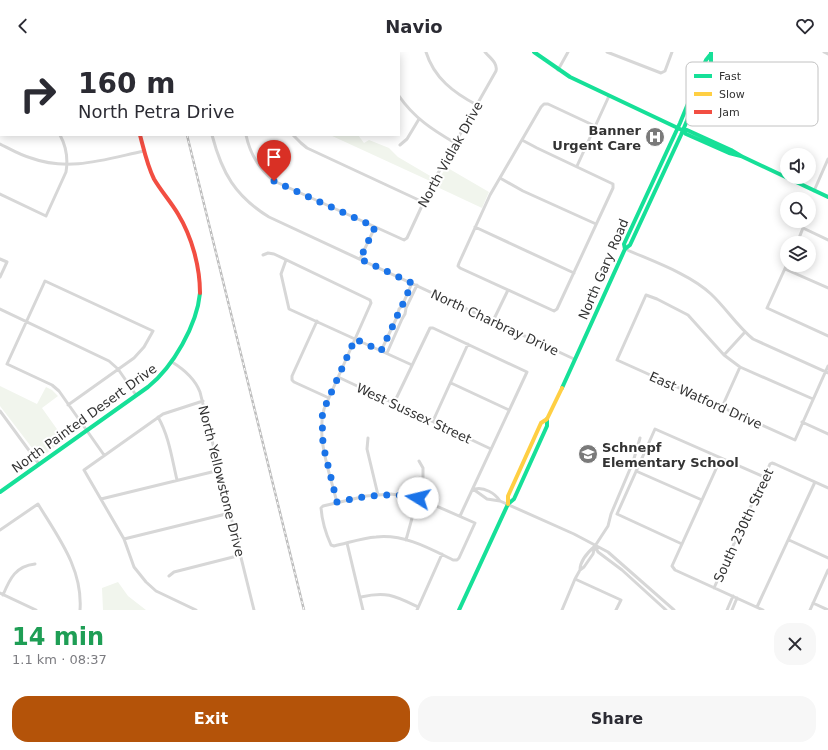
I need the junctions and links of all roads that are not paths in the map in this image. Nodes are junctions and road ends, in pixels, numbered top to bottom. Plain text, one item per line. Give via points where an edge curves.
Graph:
1 (426, 52) edge
2 (485, 52) edge
3 (534, 52) edge
4 (568, 52) edge
5 (607, 52) edge
6 (672, 52) edge
7 (824, 52) edge
8 (828, 54) edge
9 (558, 70) junction
10 (609, 96) junction
11 (400, 97) edge
12 (477, 105) junction
13 (686, 107) edge
14 (419, 119) junction
15 (686, 121) edge
16 (595, 126) junction
17 (677, 128) junction
18 (682, 130) junction
19 (60, 136) edge
20 (140, 136) edge
21 (212, 136) edge
22 (246, 136) edge
23 (294, 136) edge
24 (522, 140) junction
25 (455, 143) junction
26 (0, 144) edge
27 (400, 145) dead end
28 (144, 151) junction
29 (828, 159) edge
30 (67, 164) junction
31 (576, 166) junction
32 (500, 178) junction
33 (814, 191) junction
34 (0, 194) edge
35 (828, 197) edge
36 (423, 202) junction
37 (596, 224) junction
38 (375, 227) junction
39 (475, 227) junction
40 (799, 236) edge
41 (828, 240) edge
42 (625, 249) junction
43 (263, 254) dead end
44 (0, 259) edge
45 (360, 259) junction
46 (286, 260) junction
47 (784, 272) edge
48 (792, 272) edge
49 (574, 273) junction
50 (0, 277) edge
51 (412, 283) junction
52 (417, 285) junction
53 (828, 288) edge
54 (508, 290) junction
55 (0, 309) edge
56 (397, 314) junction
57 (404, 317) junction
58 (317, 321) junction
59 (494, 321) junction
60 (26, 322) junction
61 (745, 332) junction
62 (828, 336) edge
63 (355, 339) junction
64 (468, 344) junction
65 (381, 351) junction
66 (387, 353) junction
67 (724, 355) junction
68 (574, 359) junction
69 (172, 362) junction
70 (412, 365) junction
71 (828, 366) edge
72 (740, 367) junction
73 (118, 369) junction
74 (827, 372) edge
75 (338, 377) junction
76 (451, 383) junction
77 (136, 395) junction
78 (329, 398) junction
79 (812, 399) junction
80 (203, 401) junction
81 (394, 404) junction
82 (68, 405) junction
83 (722, 407) junction
84 (509, 410) junction
85 (0, 411) edge
86 (158, 417) junction
87 (433, 421) junction
88 (802, 422) junction
89 (86, 431) junction
90 (828, 434) edge
91 (368, 438) dead end
92 (640, 438) dead end
93 (491, 449) junction
94 (104, 455) junction
95 (721, 458) junction
96 (418, 461) dead end
97 (39, 464) junction
98 (220, 470) junction
99 (636, 471) junction
100 (764, 477) junction
101 (177, 480) junction
102 (815, 482) junction
103 (828, 488) edge
104 (474, 489) junction
105 (487, 491) junction
106 (0, 492) edge
107 (378, 494) junction
108 (484, 497) junction
109 (418, 498) junction
110 (101, 499) junction
111 (702, 500) junction
112 (500, 501) junction
113 (337, 502) junction
114 (508, 504) junction
115 (230, 513) junction
116 (460, 516) junction
117 (0, 530) edge
118 (124, 539) junction
119 (406, 540) junction
120 (788, 540) junction
121 (347, 543) junction
122 (682, 544) junction
123 (595, 546) junction
124 (442, 554) junction
125 (241, 556) junction
126 (828, 558) edge
127 (35, 564) dead end
128 (828, 570) edge
129 (169, 576) dead end
130 (575, 579) junction
131 (714, 588) junction
132 (2, 594) edge
133 (361, 597) junction
134 (735, 597) junction
135 (813, 603) junction
136 (757, 607) junction
137 (418, 608) edge
138 (36, 610) edge
139 (80, 610) edge
140 (196, 610) edge
141 (254, 610) edge
142 (364, 610) edge
143 (459, 610) edge
144 (562, 610) edge
145 (616, 610) edge
146 (666, 610) edge
147 (674, 610) edge
148 (727, 610) edge
149 (732, 610) edge
150 (763, 610) edge
151 (810, 610) edge
152 (828, 610) edge

1 - 12 street via 442,80 459,95
2 - 12 street, North Vidlak Drive via 497,67
3 - 9 main road
4 - 9 street
5 - 6 street via 661,73 665,71
7 - 8 street
9 - 10 main road
10 - 16 street
10 - 17 main road
11 - 14 street
12 - 25 street, North Vidlak Drive
13 - 17 main road, North Gary Road
14 - 25 street
14 - 27 street via 407,140
15 - 18 main road
16 - 24 street via 544,104
16 - 31 street
17 - 18 main road
17 - 42 main road, North Gary Road via 624,244
18 - 33 main road
18 - 42 main road via 630,245
19 - 30 street
20 - 28 main road, North Painted Desert Drive
21 - 45 street, North Charbray Drive via 219,161 233,186 247,202 269,216
22 - 38 street via 252,156 274,181
23 - 36 street via 307,148
24 - 31 street
24 - 32 street
25 - 36 street, North Vidlak Drive
26 - 30 street via 43,162
28 - 30 street via 92,163
28 - 69 main road, North Painted Desert Drive via 158,186 186,228 200,283 197,310
29 - 33 street
30 - 34 street via 66,172 46,216
31 - 37 street via 613,184
32 - 37 street
32 - 39 street
33 - 35 main road
36 - 38 street, North Vidlak Drive via 404,240
37 - 49 street
38 - 45 street
39 - 49 street
39 - 54 street via 458,266
40 - 41 street via 803,228
42 - 61 street via 697,282 712,294
42 - 68 main road, North Gary Road
43 - 46 street via 268,253
44 - 50 street via 7,262
45 - 51 street, North Charbray Drive
46 - 58 street via 281,274 289,309
46 - 63 street via 370,300
47 - 62 street via 767,308
48 - 53 street
49 - 54 street via 554,311
51 - 52 street, North Charbray Drive
51 - 56 street
52 - 57 street
52 - 59 street, North Charbray Drive
54 - 59 street
55 - 60 street
56 - 57 street
56 - 65 street
57 - 66 street
58 - 63 street
58 - 78 street via 292,380
59 - 68 street, North Charbray Drive
60 - 73 street via 109,361
60 - 73 street via 45,281 153,331 140,352
60 - 82 street via 7,364 52,386 59,391
61 - 67 street
61 - 74 street via 770,347
63 - 65 street
63 - 75 street
64 - 70 street via 430,328
64 - 76 street
64 - 84 street via 527,372
65 - 66 street
66 - 70 street
67 - 72 street
67 - 83 street, East Watford Drive via 688,315 657,298 646,295 617,360
68 - 114 main road, North Gary Road via 547,419 541,423 508,496
69 - 77 main road, North Painted Desert Drive via 160,377
69 - 80 street, North Yellowstone Drive via 184,369 192,379
70 - 81 street
71 - 74 street
72 - 79 street
72 - 83 street
73 - 77 street
73 - 82 street
74 - 79 street
75 - 78 street
75 - 81 street, West Sussex Street
76 - 84 street
76 - 87 street
77 - 89 main road, North Painted Desert Drive
78 - 113 street via 322,417 322,437
79 - 88 street
80 - 86 street via 168,411
80 - 98 street, North Yellowstone Drive
81 - 87 street, West Sussex Street
82 - 89 street
83 - 88 street, East Watford Drive via 795,440
84 - 93 street
85 - 97 street
86 - 94 street
86 - 101 street via 167,436
87 - 93 street, West Sussex Street
88 - 90 street
89 - 94 street
89 - 97 main road, North Painted Desert Drive
91 - 107 street via 367,449
92 - 123 street via 608,526
93 - 104 street
94 - 110 street via 84,470
95 - 99 street via 655,429
95 - 100 street
95 - 111 street
96 - 109 street via 423,468 423,478
97 - 106 main road, North Painted Desert Drive
98 - 101 street
98 - 115 street, North Yellowstone Drive
99 - 111 street
99 - 122 street via 617,514
100 - 102 street, South 230th Street via 772,463
100 - 131 street, South 230th Street
101 - 110 street
102 - 103 street
102 - 120 street
104 - 105 street
104 - 108 street
104 - 116 street
105 - 108 street
105 - 112 street
107 - 109 street
107 - 113 street
108 - 112 street
109 - 116 street
109 - 119 street
110 - 118 street
111 - 122 street
112 - 114 street
113 - 121 street via 321,508 325,530 331,545
114 - 123 street
114 - 143 main road, North Gary Road
115 - 118 street
115 - 125 street, North Yellowstone Drive
116 - 124 street via 475,523 459,558 453,560
117 - 139 street via 38,504 73,565 80,591
118 - 140 street via 134,568 151,587
119 - 121 street via 385,536
119 - 124 street
120 - 126 street
120 - 136 street
121 - 133 street
122 - 131 street via 673,568
123 - 130 street via 593,554
123 - 146 street via 598,552
123 - 147 street via 615,557
124 - 137 street
125 - 129 street via 174,572
125 - 141 street, North Yellowstone Drive
127 - 132 street via 26,565 16,572
128 - 135 street
130 - 144 street
130 - 145 street via 621,600
131 - 134 street
132 - 138 street
133 - 137 street via 394,595
133 - 142 street
134 - 136 street
134 - 148 street
134 - 149 street
135 - 151 street
135 - 152 street
136 - 150 street

